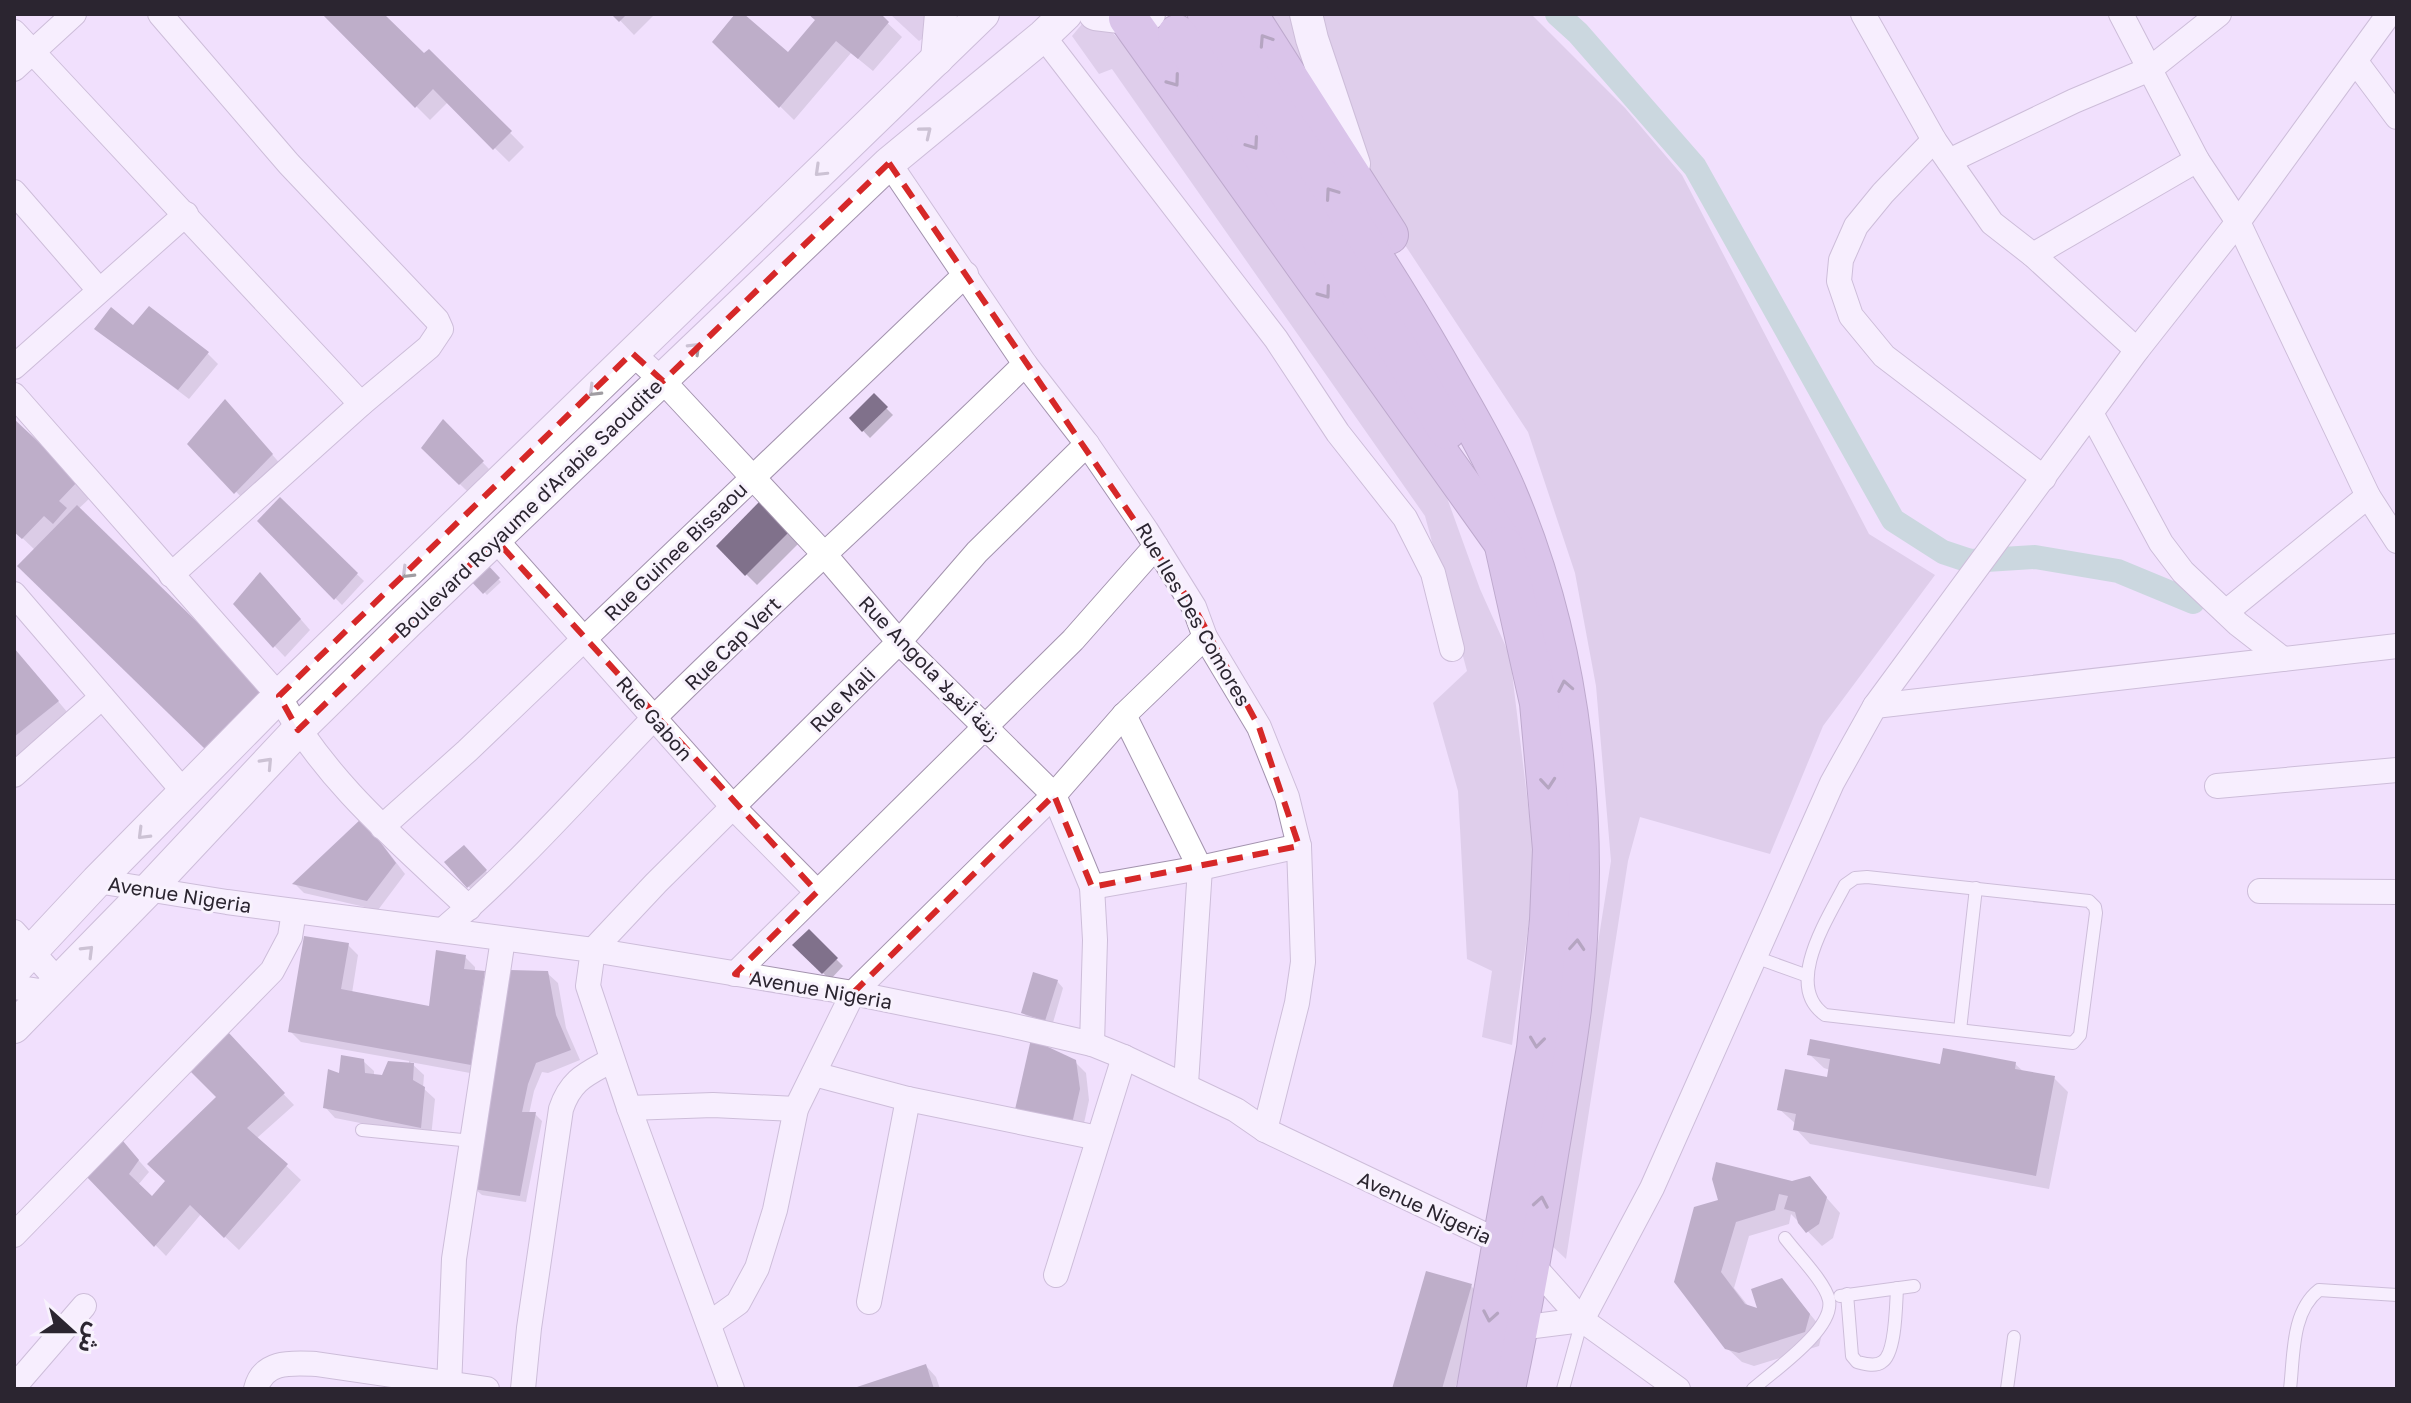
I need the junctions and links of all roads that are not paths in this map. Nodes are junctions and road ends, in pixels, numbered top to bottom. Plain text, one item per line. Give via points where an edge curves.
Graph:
1 (74, 14) edge
2 (160, 14) edge
3 (941, 14) edge
4 (983, 14) edge
5 (1066, 14) edge
6 (1248, 14) edge
7 (1306, 14) edge
8 (1863, 14) edge
9 (2121, 14) edge
10 (2219, 14) edge
11 (2389, 14) edge
12 (1151, 19) edge
13 (14, 32) edge
14 (1043, 36) junction
15 (33, 52) junction
16 (937, 59) junction
17 (2356, 62) junction
18 (14, 69) edge
19 (2150, 69) junction
20 (2397, 117) edge
21 (1934, 140) junction
22 (2197, 160) junction
23 (1949, 161) junction
24 (889, 163) junction
25 (14, 192) edge
26 (1364, 194) junction
27 (186, 214) junction
28 (2238, 222) junction
29 (2033, 255) junction
30 (966, 274) junction
31 (99, 290) junction
32 (2137, 350) junction
33 (632, 353) junction
34 (1025, 364) junction
35 (14, 367) edge
36 (663, 381) junction
37 (14, 395) edge
38 (361, 404) junction
39 (2091, 413) junction
40 (1087, 444) junction
41 (1488, 450) junction
42 (752, 477) junction
43 (2044, 478) junction
44 (2368, 496) junction
45 (496, 540) junction
46 (1502, 541) junction
47 (2397, 541) edge
48 (1156, 546) junction
49 (824, 554) junction
50 (171, 575) junction
51 (14, 594) edge
52 (2226, 612) junction
53 (1205, 637) junction
54 (585, 638) junction
55 (899, 642) junction
56 (2397, 646) edge
57 (1452, 649) dead end
58 (2283, 659) junction
59 (279, 696) junction
60 (102, 697) junction
61 (1875, 706) junction
62 (1124, 715) junction
63 (654, 719) junction
64 (985, 725) junction
65 (298, 730) junction
66 (2397, 770) edge
67 (14, 775) edge
68 (2217, 786) dead end
69 (184, 792) junction
70 (1054, 795) junction
71 (734, 808) junction
72 (382, 827) junction
73 (1299, 846) junction
74 (1200, 868) junction
75 (97, 881) junction
76 (1092, 887) junction
77 (1976, 888) junction
78 (149, 889) junction
79 (2260, 891) dead end
80 (817, 892) junction
81 (2397, 892) edge
82 (469, 908) junction
83 (294, 911) junction
84 (444, 929) junction
85 (503, 939) junction
86 (593, 950) junction
87 (20, 951) edge
88 (1755, 957) junction
89 (735, 974) junction
90 (1805, 975) junction
91 (52, 986) junction
92 (14, 987) edge
93 (853, 993) junction
94 (14, 1027) edge
95 (1960, 1030) junction
96 (1092, 1044) junction
97 (1124, 1057) junction
98 (612, 1060) junction
99 (814, 1074) junction
100 (1186, 1084) junction
101 (908, 1099) junction
102 (629, 1108) junction
103 (796, 1109) junction
104 (362, 1130) dead end
105 (1265, 1130) junction
106 (1098, 1138) junction
107 (472, 1141) junction
108 (14, 1235) edge
109 (1785, 1238) dead end
110 (1516, 1253) junction
111 (1056, 1275) dead end
112 (1914, 1286) dead end
113 (1897, 1288) junction
114 (1847, 1294) junction
115 (2397, 1295) edge
116 (1828, 1297) junction
117 (869, 1302) dead end
118 (84, 1306) dead end
119 (1582, 1320) junction
120 (710, 1323) junction
121 (1519, 1328) junction
122 (2014, 1337) dead end
123 (14, 1387) edge
124 (449, 1387) edge
125 (256, 1389) edge
126 (487, 1389) edge
127 (523, 1389) edge
128 (732, 1389) edge
129 (1476, 1389) edge
130 (1506, 1389) edge
131 (1563, 1389) edge
132 (1678, 1389) edge
133 (1753, 1389) edge
134 (2007, 1389) edge
135 (2290, 1389) edge

1 - 15 street
2 - 38 street via 289,164 437,320 440,334 429,347
3 - 16 main road
4 - 16 main road, Boulevard Royaume d'Arabie Saoudite
5 - 14 main road, Boulevard Royaume d'Arabie Saoudite
26 -> 6 highway
7 - 26 main road
8 - 21 street
9 - 19 street
10 - 19 street
11 - 17 street
41 -> 12 highway via 1380,264
12 -> 46 highway
12 -> 46 highway via 1398,348 1475,476
13 - 15 street
24 -> 14 main road, Boulevard Royaume d'Arabie Saoudite
14 - 57 street via 1276,339 1338,433 1405,518 1433,573
15 - 18 street
15 - 27 street
16 -> 33 main road, Boulevard Royaume d'Arabie Saoudite
17 - 20 street
17 - 28 street
19 - 22 street
19 - 23 street
21 - 23 street
21 - 43 street via 1856,226 1841,260 1839,281 1851,316 1884,356
22 - 28 street
22 - 29 street
23 - 29 street via 1992,223
24 - 30 street, Rue Iles Des Comores
36 -> 24 main road, Boulevard Royaume d'Arabie Saoudite
25 - 31 street
26 - 41 highway via 1458,347
27 - 31 street
27 - 38 street
28 - 32 street
28 - 44 street
29 - 32 street
30 - 34 street, Rue Iles Des Comores
30 - 42 street, Rue Guinee Bissaou
31 - 35 street
32 - 39 street
33 - 36 street, Rue Angola زنقة أنغولا
33 -> 59 main road, Boulevard Royaume d'Arabie Saoudite
34 - 40 street, Rue Iles Des Comores
34 - 49 street, Rue Cap Vert
36 - 42 street, Rue Angola زنقة أنغولا
36 - 45 main road, Boulevard Royaume d'Arabie Saoudite
37 - 50 street
38 - 50 street
39 - 43 street
39 - 52 street via 2161,543
40 - 48 street, Rue Iles Des Comores
40 - 55 street, Rue Mali via 977,552
110 -> 41 highway via 1572,1008 1580,885 1577,778 1554,635 1524,535
42 - 49 street, Rue Angola زنقة أنغولا
42 - 54 street, Rue Guinee Bissaou
43 - 61 street
44 - 47 street
44 - 52 street
45 - 54 street, Rue Gabon
45 - 65 main road, Boulevard Royaume d'Arabie Saoudite
46 -> 110 highway via 1539,703 1552,849
48 - 53 street, Rue Iles Des Comores via 1194,607
48 - 64 street via 1073,640
49 - 55 street, Rue Angola زنقة أنغولا
49 - 63 street, Rue Cap Vert
50 - 59 street
51 - 60 street
52 - 58 street
53 - 62 street
53 - 73 street, Rue Iles Des Comores via 1259,727 1287,797
54 - 63 street, Rue Gabon
54 - 72 street, Rue Guinee Bissaou
55 - 64 street, Rue Angola زنقة أنغولا
55 - 71 street, Rue Mali
56 - 58 street
58 - 61 street
59 - 65 street
59 - 69 main road, Boulevard Royaume d'Arabie Saoudite
60 - 67 street
60 - 69 street
61 - 88 street via 1832,783
62 - 70 street
62 - 74 street
63 - 71 street, Rue Gabon
63 - 82 street, Rue Cap Vert
64 - 70 street, Rue Angola زنقة أنغولا
64 - 80 street
65 - 72 street via 333,777
78 -> 65 main road, Boulevard Royaume d'Arabie Saoudite
66 - 68 street
69 -> 75 main road, Boulevard Royaume d'Arabie Saoudite
70 - 76 street, Rue Angola زنقة أنغولا
70 - 93 street
71 - 80 street, Rue Gabon
71 - 86 street, Rue Mali
72 - 82 street
73 - 74 street
73 - 105 street, Rue Iles Des Comores via 1303,962
74 - 76 street
74 - 100 street
75 - 78 street, Avenue Nigeria
75 - 87 main road, Boulevard Royaume d'Arabie Saoudite
76 - 96 street, Rue Angola زنقة أنغولا
77 - 90 lane via 1855,878 1845,885
77 - 95 lane
77 - 95 lane via 2089,901 2096,913 2087,996 2080,1035 2073,1043
78 - 83 street, Avenue Nigeria
91 -> 78 main road, Boulevard Royaume d'Arabie Saoudite
79 - 81 street
80 - 89 street
82 - 84 street, Rue Cap Vert
83 - 84 street, Avenue Nigeria
83 - 108 street via 290,937 272,971
84 - 85 street, Avenue Nigeria
85 - 86 street, Avenue Nigeria
85 - 107 street
86 - 89 street, Avenue Nigeria
86 - 98 street via 588,986
87 - 91 street
88 - 90 lane
88 - 119 street via 1652,1188
89 - 93 street, Avenue Nigeria
90 - 95 lane via 1816,1008 1825,1015
91 - 92 street
91 - 94 main road, Boulevard Royaume d'Arabie Saoudite
93 - 96 street, Avenue Nigeria
93 - 99 street
96 - 97 street, Avenue Nigeria
97 - 100 street, Avenue Nigeria
97 - 106 street
98 - 102 street
98 - 127 street via 578,1080 561,1109
99 - 101 street
99 - 103 street
100 - 105 street, Avenue Nigeria
101 - 106 street
101 - 117 street
102 - 103 street
102 - 120 street
103 - 120 street via 757,1268 738,1303
104 - 107 lane
105 - 110 street, Avenue Nigeria
106 - 111 street
107 - 124 street via 454,1259
109 - 116 lane
110 - 119 street
110 - 121 highway
110 -> 129 highway
112 - 113 lane
113 - 114 lane
113 - 114 lane via 1890,1350 1875,1364 1857,1362 1852,1356
114 - 116 lane
115 - 135 lane via 2319,1290 2306,1300
116 - 133 lane via 1823,1325
118 - 123 street
119 - 121 street
119 - 131 lane
119 - 132 street
120 - 128 street
121 - 130 highway
122 - 134 lane
124 - 125 street via 288,1363 268,1368
124 - 126 street

